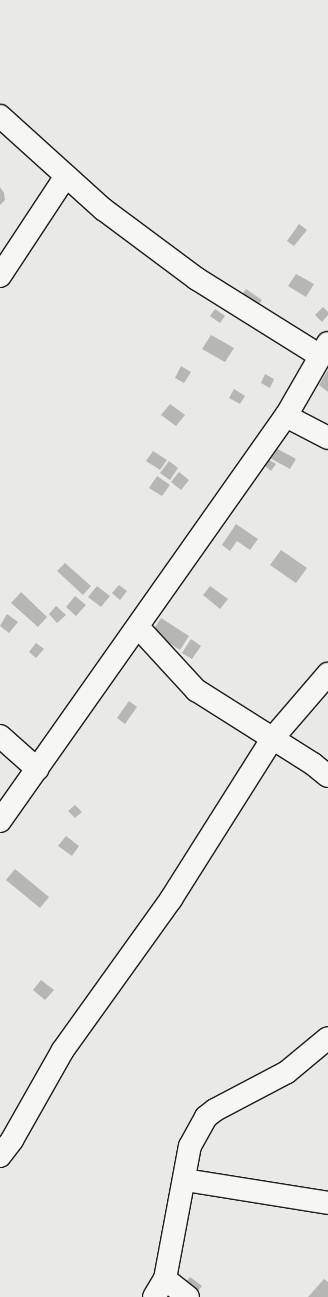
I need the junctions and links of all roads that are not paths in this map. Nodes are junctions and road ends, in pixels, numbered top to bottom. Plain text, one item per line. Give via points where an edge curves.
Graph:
1 (0, 116) edge
2 (66, 176) junction
3 (0, 276) edge
4 (324, 349) edge
5 (286, 416) junction
6 (328, 438) edge
7 (138, 627) junction
8 (328, 674) edge
9 (0, 736) edge
10 (272, 739) junction
11 (37, 769) junction
12 (328, 776) edge
13 (0, 821) edge
14 (328, 1038) edge
15 (0, 1156) edge
16 (185, 1180) junction
17 (328, 1203) edge
18 (159, 1288) edge
19 (188, 1297) edge

1 - 2 street
2 - 3 street
2 - 4 street via 103,209 197,279
4 - 5 street
5 - 6 street
5 - 7 street
7 - 10 street via 196,690
7 - 11 street
8 - 10 street
9 - 11 street
10 - 12 street
10 - 15 street via 171,899 63,1050 12,1140
11 - 13 street
14 - 16 street via 287,1072 206,1117 190,1146
16 - 17 street
16 - 18 street
18 - 19 street

